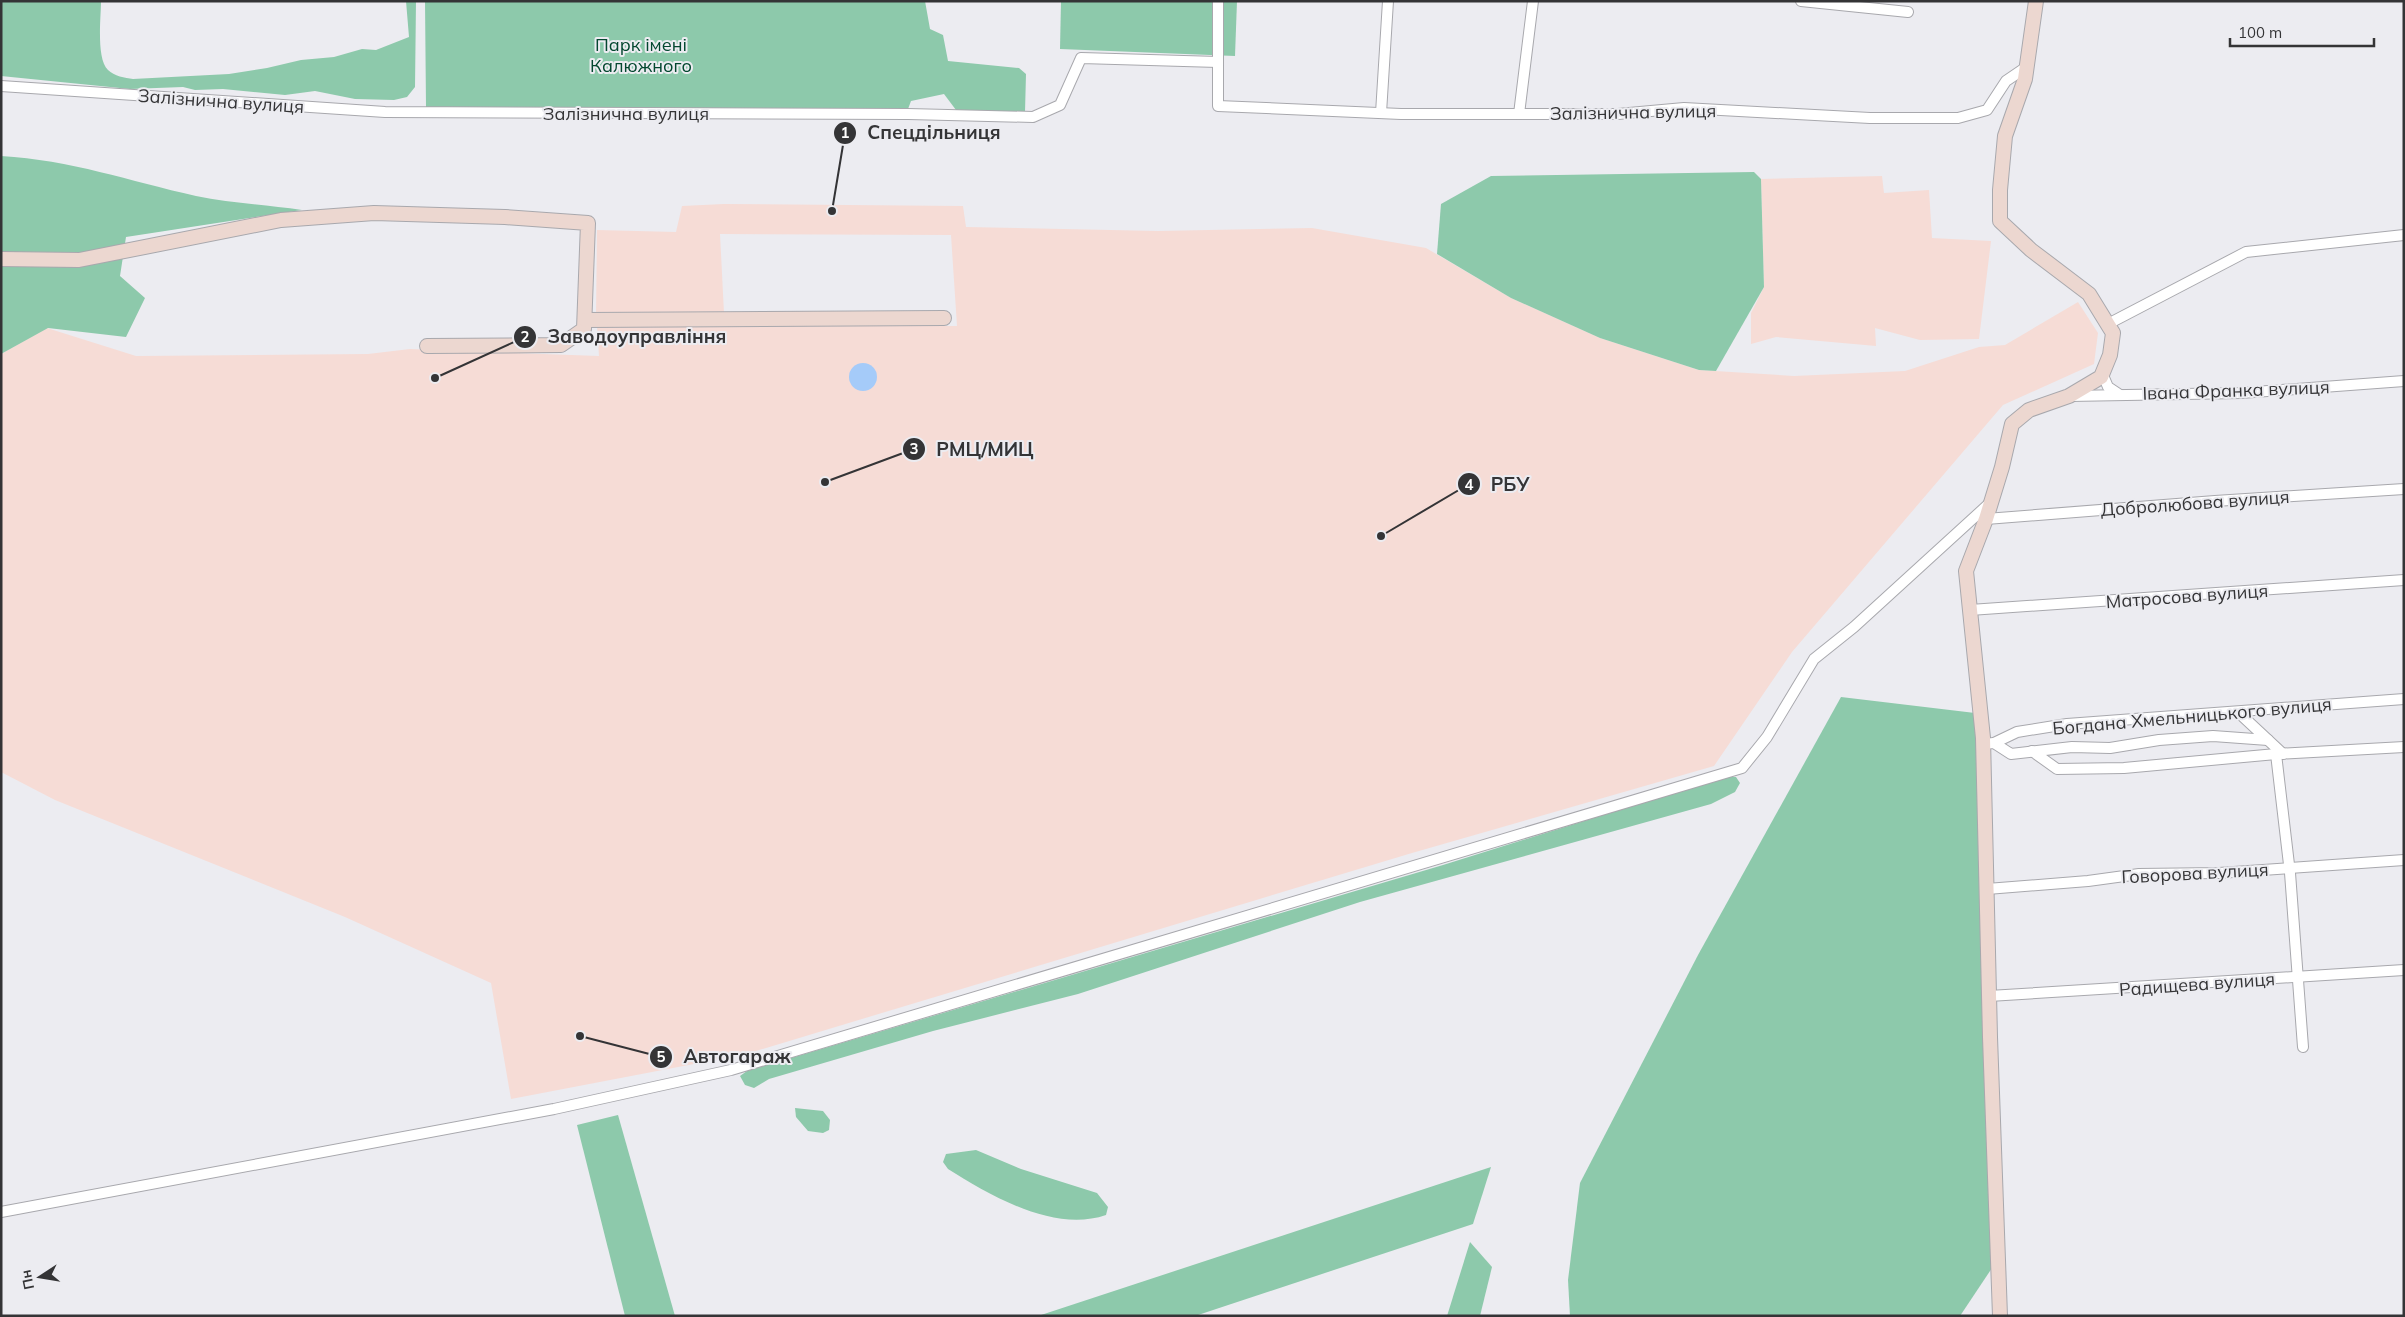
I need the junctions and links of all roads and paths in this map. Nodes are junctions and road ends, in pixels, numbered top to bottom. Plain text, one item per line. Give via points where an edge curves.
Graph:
1 (1218, 1) edge
2 (1388, 1) edge
3 (1532, 1) edge
4 (1801, 1) edge
5 (2036, 1) edge
6 (1908, 12) dead end
7 (1218, 62) junction
8 (2028, 66) junction
9 (1, 86) edge
10 (1381, 113) junction
11 (1519, 114) junction
12 (2404, 235) edge
13 (1, 260) edge
14 (944, 318) dead end
15 (586, 320) junction
16 (2108, 324) junction
17 (427, 346) dead end
18 (2102, 373) junction
19 (2404, 381) edge
20 (2120, 395) junction
21 (2069, 396) junction
22 (2404, 489) edge
23 (1992, 502) junction
24 (1986, 519) junction
25 (2404, 580) edge
26 (1970, 610) junction
27 (2404, 699) edge
28 (2238, 712) junction
29 (2268, 740) junction
30 (1989, 744) junction
31 (2404, 747) edge
32 (2032, 751) junction
33 (2280, 754) junction
34 (2404, 860) edge
35 (2289, 867) junction
36 (1987, 889) junction
37 (2404, 970) edge
38 (2299, 977) junction
39 (1989, 996) junction
40 (2303, 1047) dead end
41 (1, 1212) edge
42 (2000, 1316) edge

1 - 7 street
2 - 10 street
3 - 11 street
4 - 6 street
5 - 8 street
7 - 9 street, Залізнична вулиця via 1081,58 1060,105 1033,117 385,112
7 - 10 street, Залізнична вулиця via 1218,106
8 - 11 street, Залізнична вулиця via 2006,81 1987,110 1958,118 1870,118 1684,108 1618,114
8 - 16 street via 2004,136 2000,220 2031,250 2089,294
10 - 11 street, Залізнична вулиця
12 - 16 street via 2246,252
13 - 15 street via 80,260 281,220 374,213 504,216 588,223
14 - 15 street
15 - 17 street via 584,329 562,345
16 - 18 street via 2113,333 2110,355
18 - 20 street via 2108,386
18 - 21 street via 2101,377
19 - 20 street, Івана Франка вулиця via 2241,393
20 - 21 street, Івана Франка вулиця
21 - 23 street via 2029,410 2012,424
22 - 24 street, Добролюбова вулиця via 2215,500
23 - 24 street
23 - 41 street via 1814,659 1767,737 1742,768 732,1070 554,1109
24 - 26 street via 1966,571
25 - 26 street, Матросова вулиця
26 - 30 street
27 - 28 street, Богдана Хмельницького вулиця
28 - 29 street
28 - 30 street, Богдана Хмельницького вулиця via 2067,724 2017,732
29 - 32 street via 2213,736 2110,748
29 - 33 street
30 - 32 street via 2010,754
30 - 36 street
31 - 33 street, Богдана Хмельницького вулиця
32 - 33 street, Богдана Хмельницького вулиця via 2057,769 2124,768
33 - 35 street
34 - 35 street, Говорова вулиця
35 - 36 street, Говорова вулиця via 2219,873 2139,874
35 - 38 street
36 - 39 street
37 - 38 street, Радищева вулиця
38 - 39 street, Радищева вулиця
38 - 40 street
39 - 42 street

